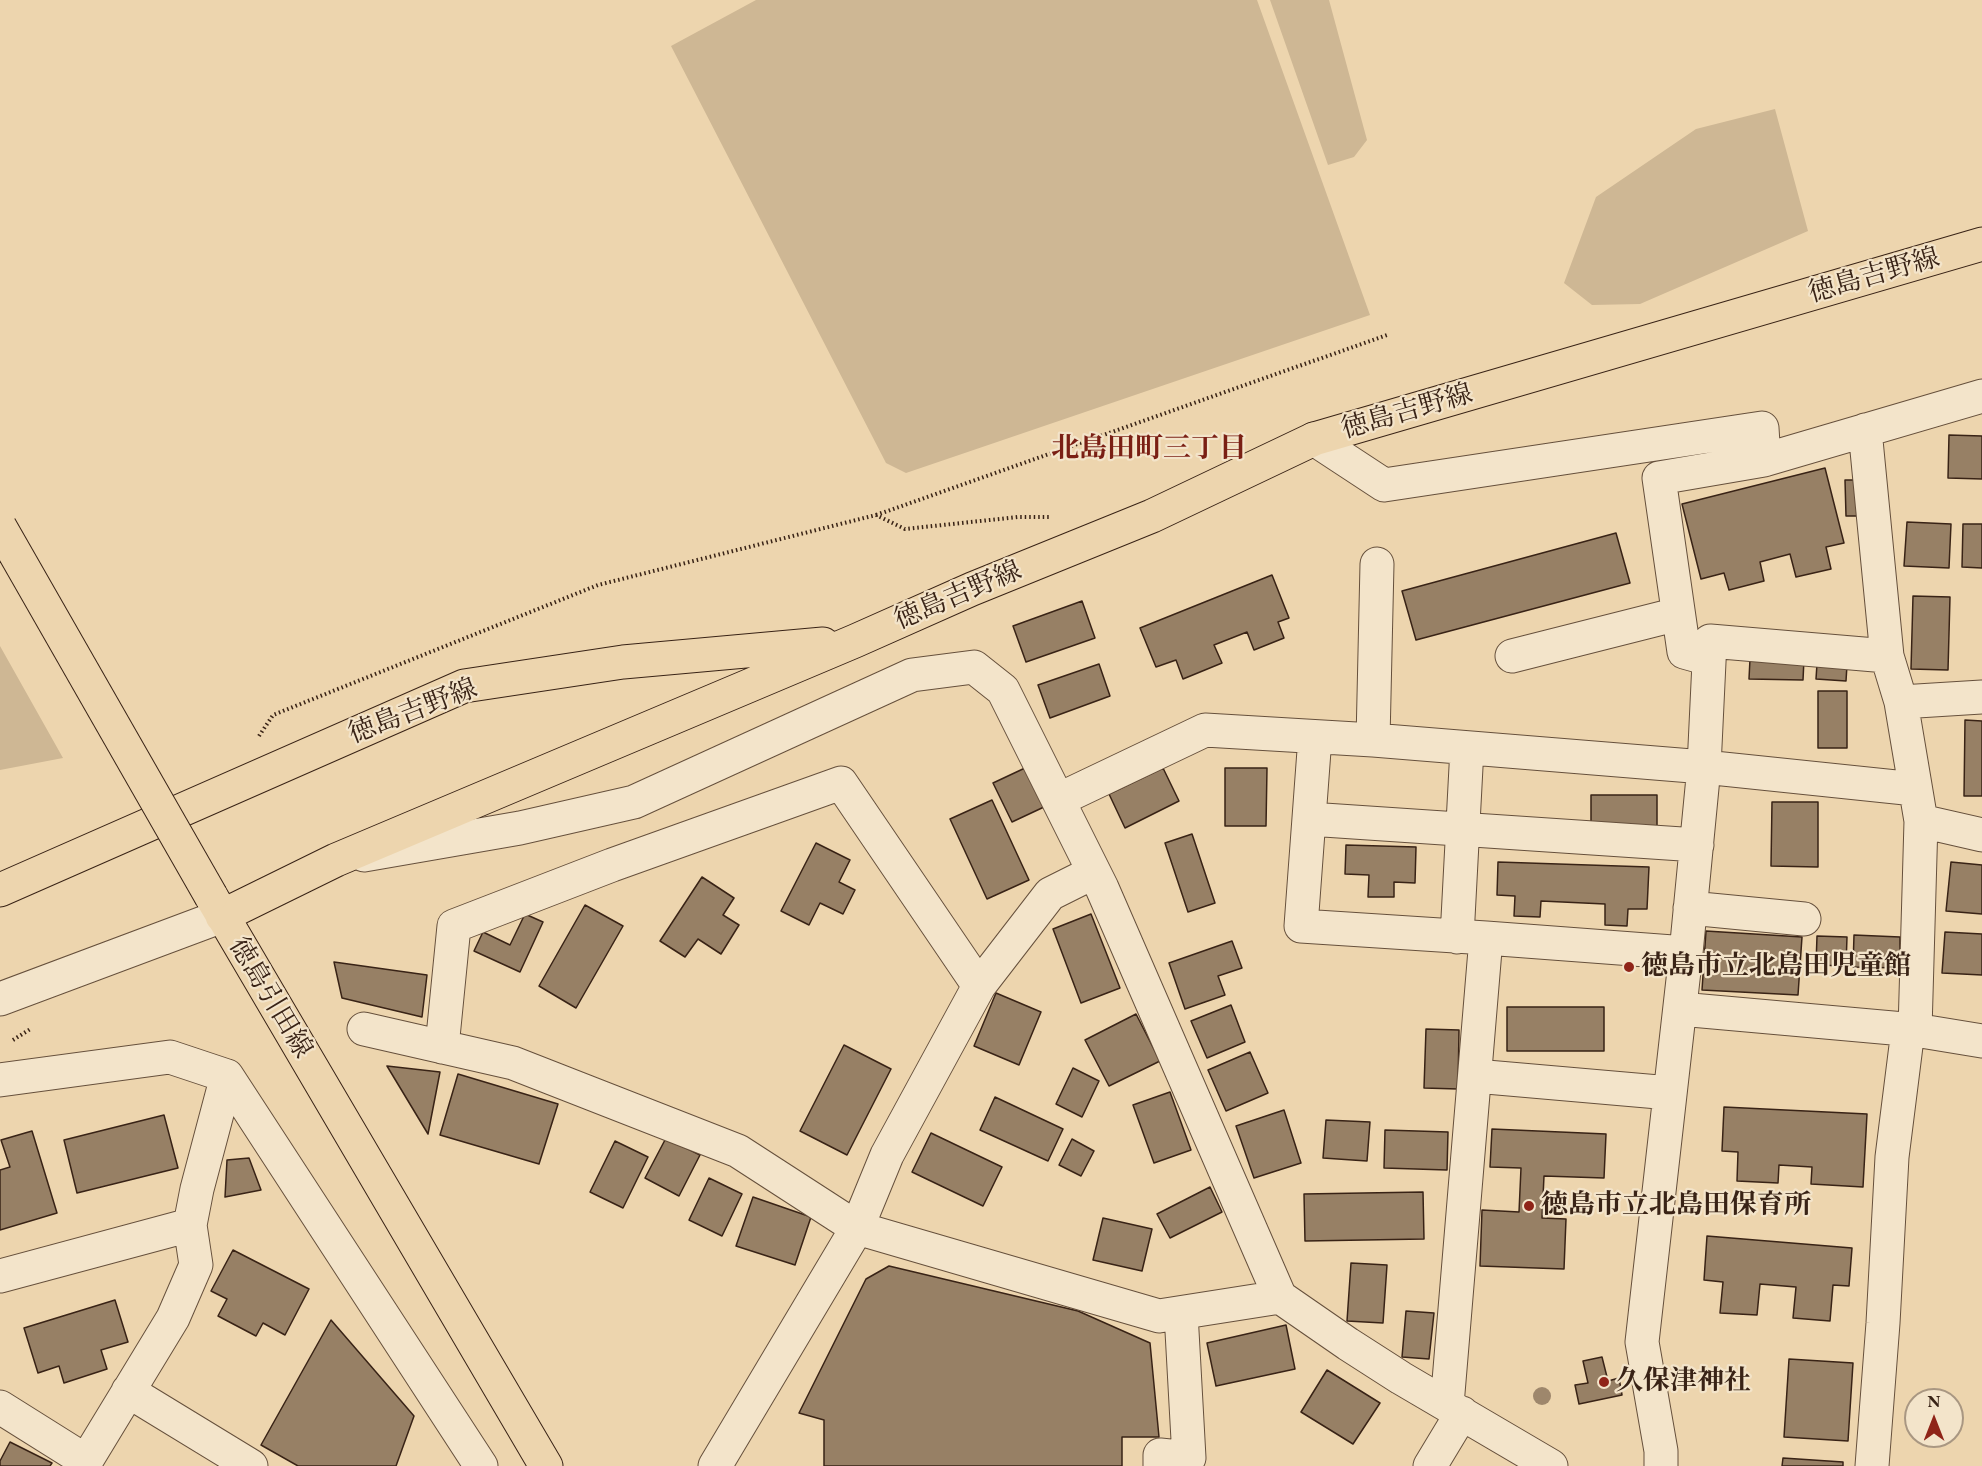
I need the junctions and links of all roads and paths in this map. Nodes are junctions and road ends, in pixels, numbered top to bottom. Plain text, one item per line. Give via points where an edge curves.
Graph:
1 (1982, 244) edge
2 (1387, 335) dead end
3 (1982, 396) edge
4 (1865, 430) junction
5 (1314, 439) junction
6 (1764, 460) junction
7 (876, 515) junction
8 (1052, 517) dead end
9 (0, 527) edge
10 (1377, 564) dead end
11 (1678, 614) junction
12 (855, 641) junction
13 (1512, 656) dead end
14 (1887, 656) junction
15 (1709, 659) junction
16 (1982, 697) edge
17 (1901, 702) junction
18 (1315, 737) junction
19 (1373, 740) junction
20 (252, 745) dead end
21 (1467, 747) junction
22 (1704, 767) junction
23 (1915, 789) junction
24 (1058, 800) junction
25 (1309, 819) junction
26 (1921, 821) junction
27 (1463, 829) junction
28 (1982, 835) edge
29 (1697, 844) junction
30 (336, 860) junction
31 (1094, 872) junction
32 (0, 890) edge
33 (216, 906) junction
34 (1690, 908) junction
35 (1804, 919) dead end
36 (1472, 938) junction
37 (1686, 953) junction
38 (978, 986) junction
39 (0, 999) edge
40 (1680, 1009) junction
41 (364, 1029) dead end
42 (1912, 1030) junction
43 (1982, 1041) edge
44 (442, 1047) junction
45 (227, 1076) junction
46 (1475, 1076) junction
47 (0, 1080) edge
48 (1671, 1093) junction
49 (190, 1225) junction
50 (857, 1228) junction
51 (0, 1276) edge
52 (1280, 1297) junction
53 (1181, 1313) junction
54 (128, 1391) junction
55 (0, 1407) edge
56 (1454, 1409) junction
57 (84, 1464) edge
58 (251, 1466) edge
59 (481, 1466) edge
60 (546, 1466) edge
61 (715, 1466) edge
62 (1160, 1466) edge
63 (1430, 1466) edge
64 (1551, 1466) edge
65 (1661, 1466) edge
66 (1872, 1466) edge

1 - 5 main road, 徳島吉野線
2 - 7 path
3 - 4 street
4 - 6 street
4 - 14 street
5 - 6 street via 1384,485 1762,428
5 - 12 main road, 徳島吉野線 via 1152,516
6 - 11 street via 1659,478
7 - 8 path via 905,529
7 - 20 path via 598,585 273,715
9 - 33 main road, 徳島引田線, bridge
10 - 19 street
11 - 13 street
11 - 15 street via 1684,652
12 - 30 main road, 徳島吉野線
12 - 32 main road, 徳島吉野線 via 623,662 464,686
14 - 15 street via 1710,641
14 - 17 street
15 - 22 street
16 - 17 street
17 - 23 street
18 - 19 street
18 - 24 street via 1205,730
18 - 25 street
19 - 21 street
21 - 22 street
21 - 27 street
22 - 23 street
22 - 29 street
23 - 26 street
24 - 30 street via 1003,690 974,668 912,675 634,802 520,828
24 - 31 street
25 - 27 street
25 - 36 street via 1301,926
26 - 28 street
26 - 42 street
27 - 29 street
27 - 36 street
29 - 34 street
30 - 33 main road, 徳島吉野線
31 - 38 street via 1050,894
31 - 52 street
33 - 39 street
33 - 60 main road, 徳島引田線
34 - 35 street
34 - 37 street
36 - 37 street
36 - 46 street
37 - 40 street
38 - 44 street via 841,783 454,926
38 - 50 street via 887,1155
40 - 42 street
40 - 48 street
41 - 44 street
42 - 43 street
42 - 66 street via 1892,1157
44 - 50 street via 513,1063 738,1151
45 - 47 street via 170,1057
45 - 49 street
45 - 59 street
46 - 48 street
46 - 56 street
48 - 65 street via 1642,1342
49 - 51 street
49 - 54 street via 196,1265 173,1318
50 - 53 street via 1159,1316
50 - 61 street
52 - 53 street
52 - 56 street
53 - 62 street via 1189,1458 1160,1455
54 - 57 street
54 - 58 street
55 - 57 street
56 - 63 street
56 - 64 street

